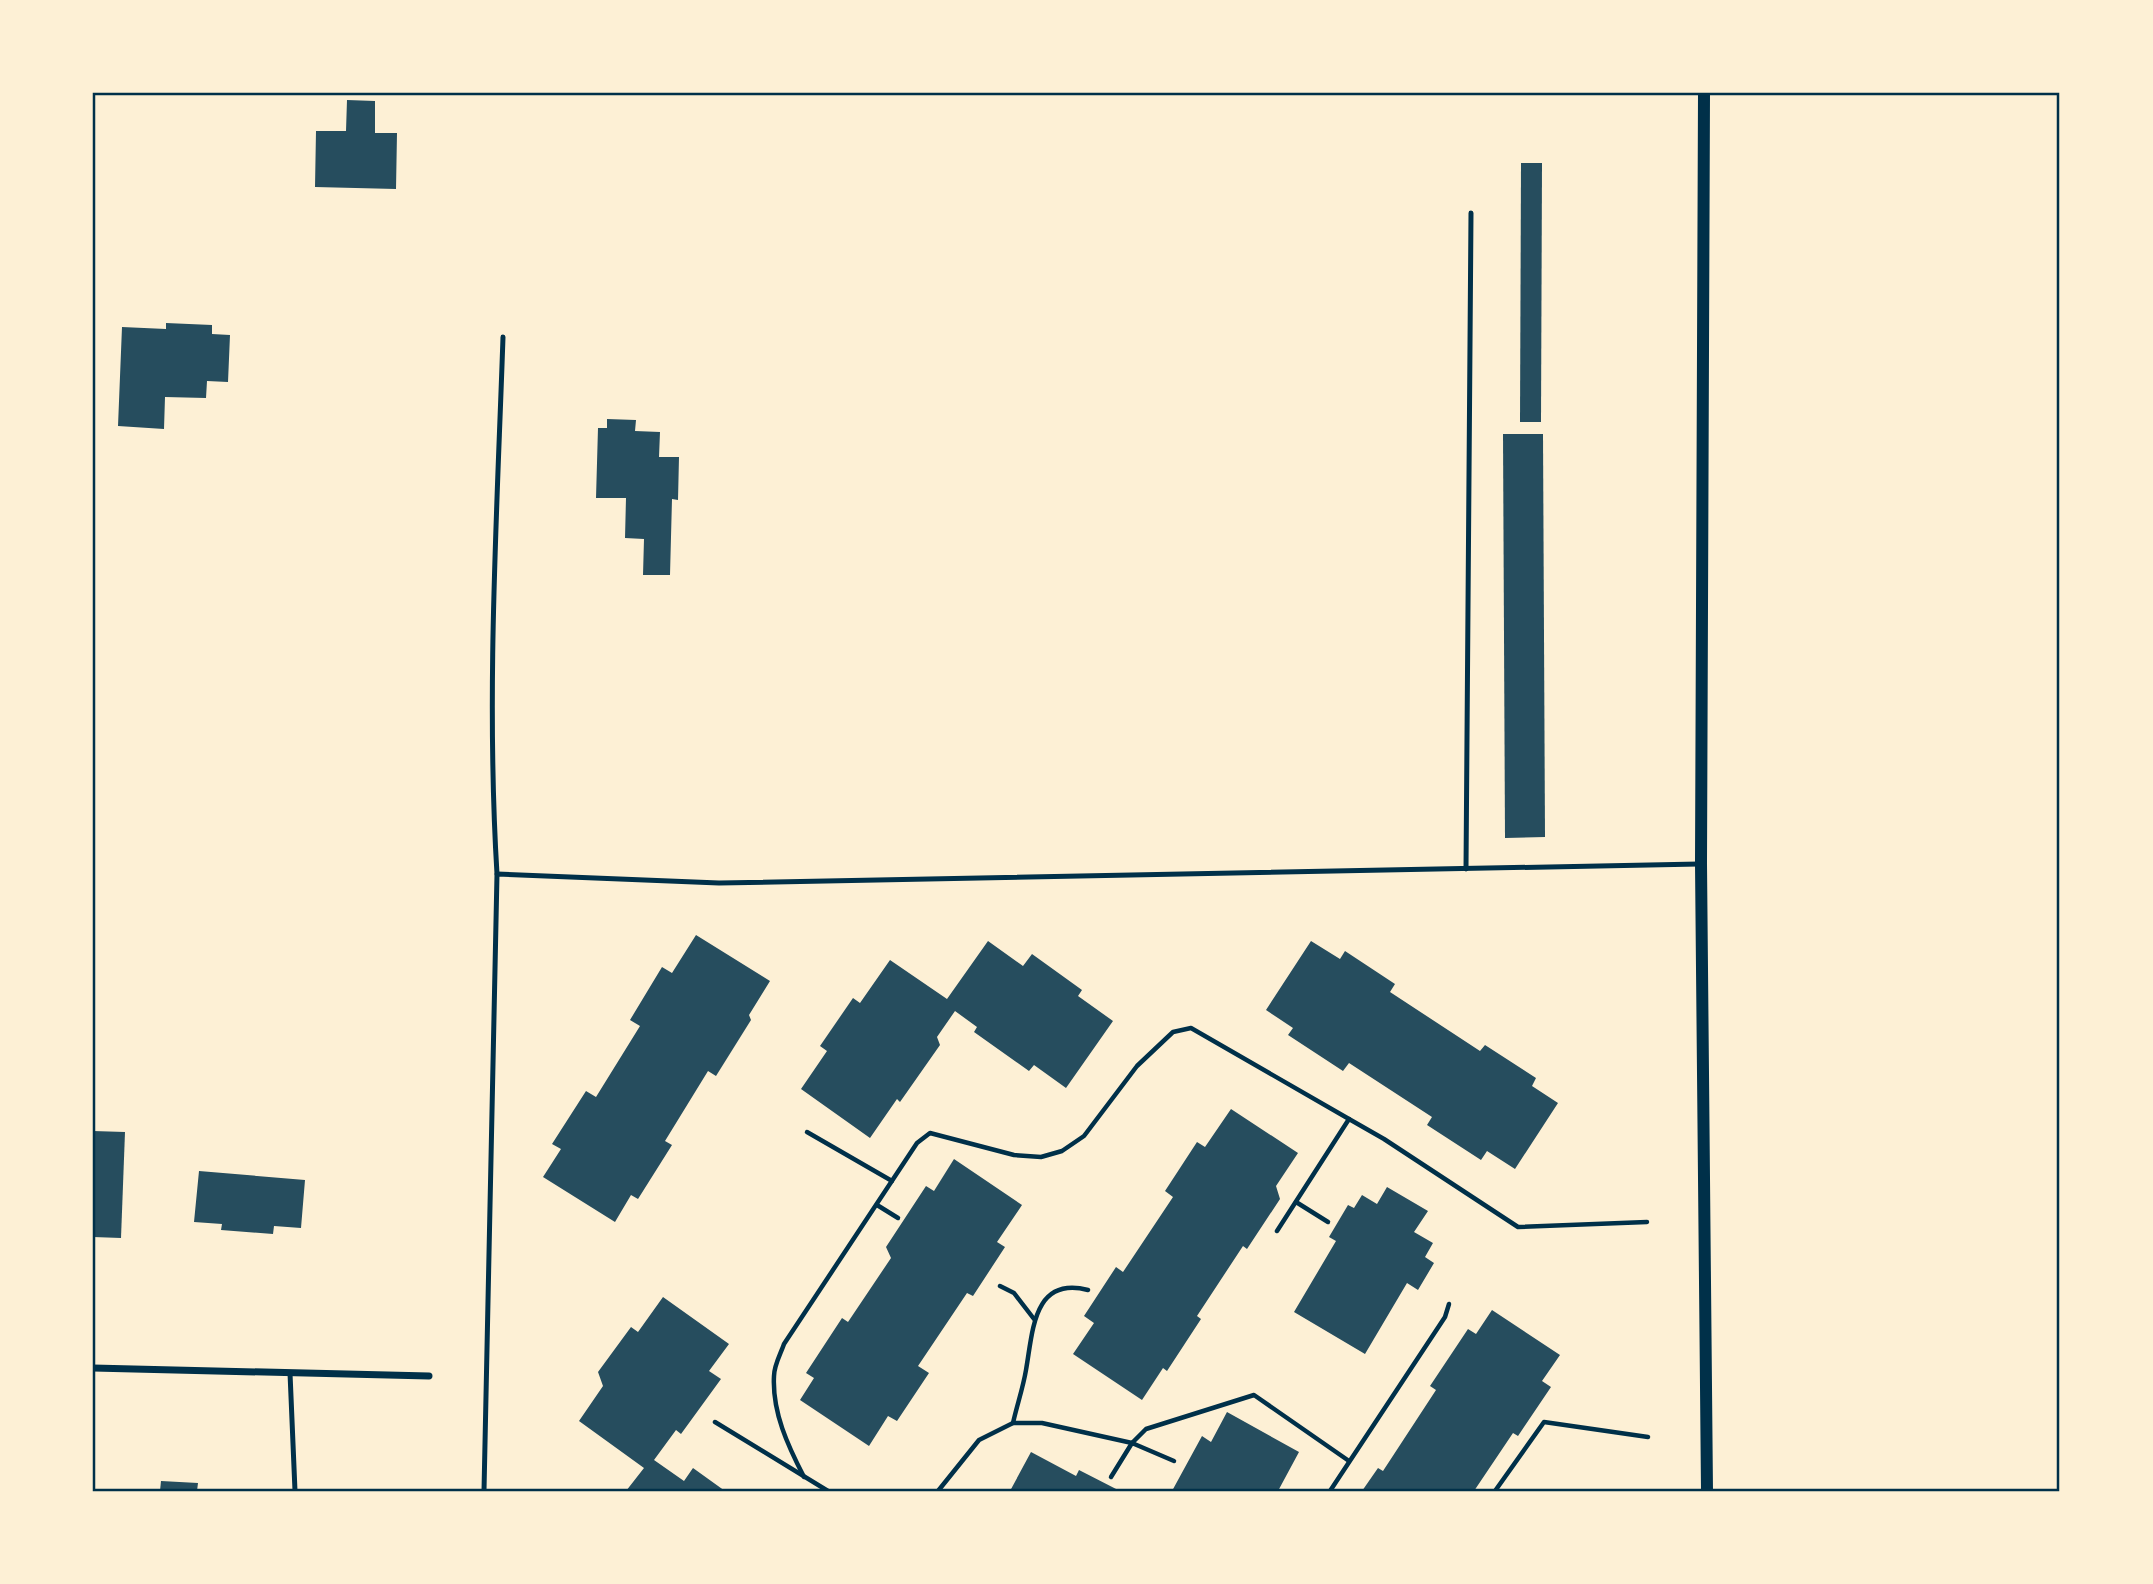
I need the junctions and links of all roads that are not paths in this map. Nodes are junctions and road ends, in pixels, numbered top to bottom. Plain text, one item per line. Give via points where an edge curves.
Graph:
1 (1704, 93) edge
2 (1471, 212) dead end
3 (503, 337) dead end
4 (1701, 864) junction
5 (1466, 869) junction
6 (497, 873) junction
7 (93, 1368) edge
8 (290, 1373) junction
9 (429, 1377) dead end
10 (295, 1491) edge
11 (484, 1491) edge
12 (1707, 1491) edge

1 - 4 street
2 - 5 lane
3 - 6 lane via 494,610 492,798
4 - 5 lane
4 - 12 street
5 - 6 lane via 719,883
6 - 11 lane
7 - 8 street
8 - 9 street
8 - 10 lane

